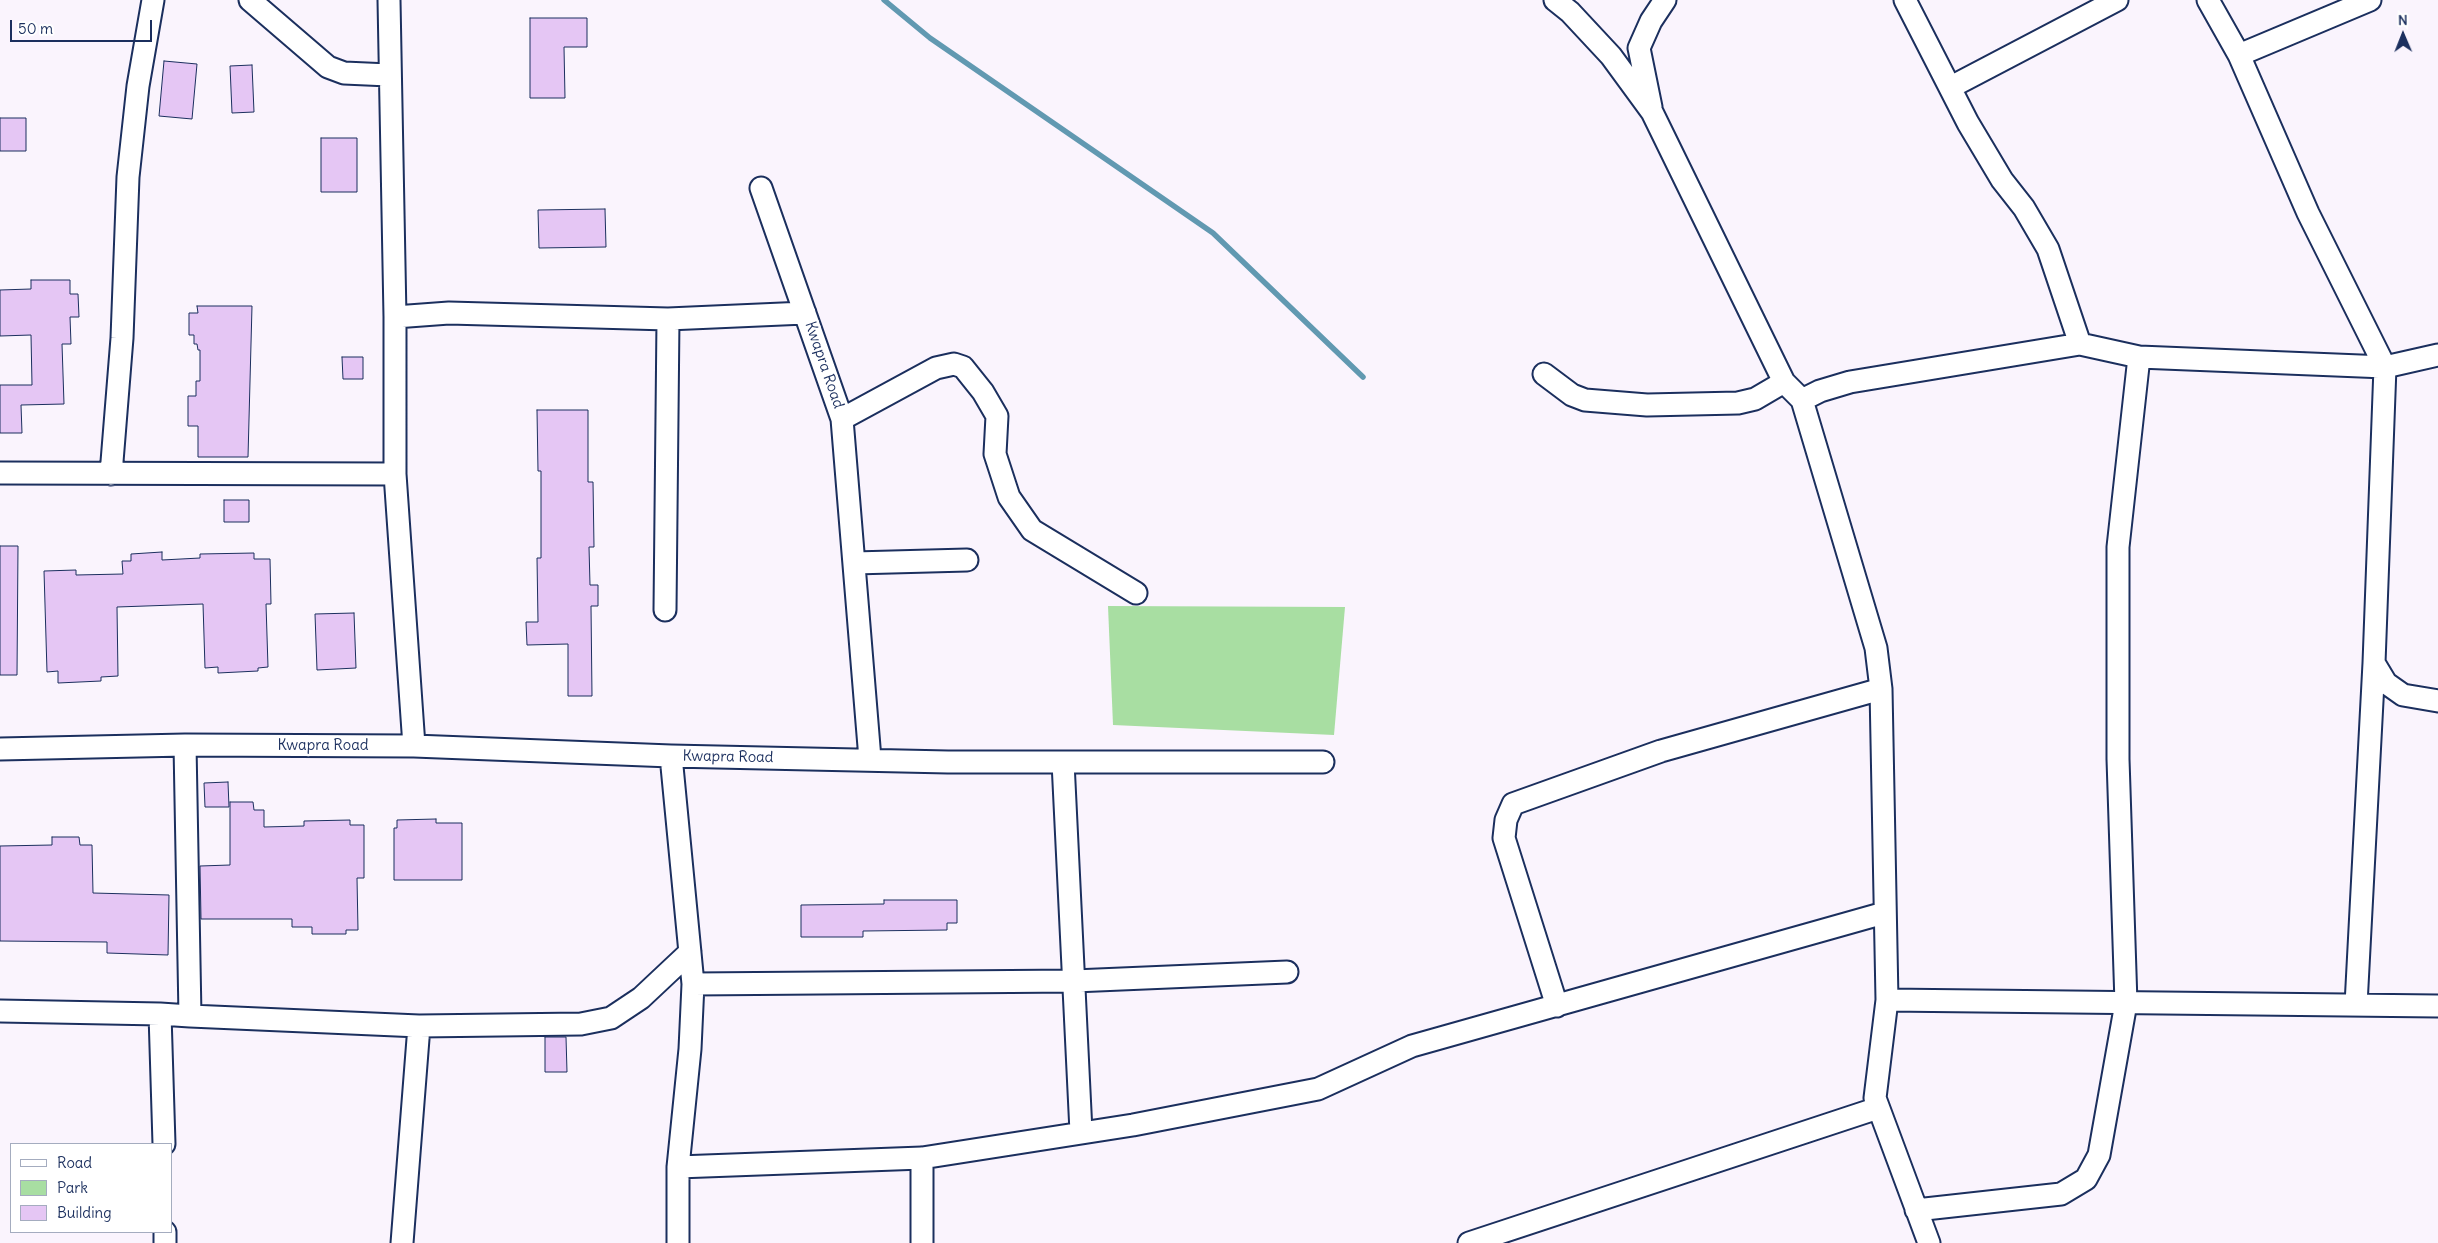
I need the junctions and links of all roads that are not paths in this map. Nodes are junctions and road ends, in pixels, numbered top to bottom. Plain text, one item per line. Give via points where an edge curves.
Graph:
1 (153, 0) edge
2 (250, 0) edge
3 (388, 0) edge
4 (1554, 0) edge
5 (1665, 0) edge
6 (1905, 0) edge
7 (2117, 0) edge
8 (2208, 0) edge
9 (2370, 0) edge
10 (2239, 55) junction
11 (389, 75) junction
12 (1951, 87) junction
13 (1652, 112) junction
14 (761, 188) dead end
15 (805, 313) junction
16 (395, 317) junction
17 (668, 319) junction
18 (2080, 344) junction
19 (2438, 355) edge
20 (2140, 357) junction
21 (2385, 367) junction
22 (1544, 374) dead end
23 (1784, 382) junction
24 (1802, 400) junction
25 (842, 419) junction
26 (0, 473) edge
27 (111, 474) junction
28 (395, 474) junction
29 (967, 560) dead end
30 (854, 563) junction
31 (1136, 593) dead end
32 (665, 610) dead end
33 (2374, 664) junction
34 (1881, 689) junction
35 (2438, 701) edge
36 (185, 745) junction
37 (414, 746) junction
38 (0, 749) edge
39 (671, 756) junction
40 (870, 759) junction
41 (1063, 762) junction
42 (1323, 762) dead end
43 (1884, 913) junction
44 (690, 952) junction
45 (1287, 972) dead end
46 (1074, 981) junction
47 (692, 984) junction
48 (1887, 1000) junction
49 (2126, 1003) junction
50 (2356, 1005) junction
51 (1557, 1006) junction
52 (2438, 1006) edge
53 (0, 1011) edge
54 (160, 1014) junction
55 (190, 1016) junction
56 (419, 1026) junction
57 (1878, 1108) junction
58 (1081, 1132) junction
59 (164, 1143) edge
60 (922, 1158) junction
61 (678, 1167) junction
62 (1916, 1210) junction
63 (402, 1243) edge
64 (678, 1243) edge
65 (922, 1243) edge
66 (1469, 1243) edge
67 (1929, 1243) edge

1 - 27 street via 138,86 128,177 122,338
2 - 11 street via 328,67 344,73
3 - 11 street
4 - 13 street via 1570,12 1611,56
5 - 13 street via 1639,48
6 - 12 street
7 - 12 street
8 - 10 street
9 - 10 street
10 - 21 street via 2308,213
11 - 16 street
12 - 18 street via 2002,180 2024,208 2048,249
13 - 23 street
14 - 15 street, Kwapra Road
15 - 17 street
15 - 25 street, Kwapra Road
16 - 17 street via 449,313
16 - 28 street
17 - 32 street
18 - 20 street
18 - 24 street via 1850,382
19 - 21 street
20 - 21 street
20 - 49 street via 2118,547 2118,759
21 - 33 street
22 - 23 street via 1572,395 1585,400 1646,405 1738,403 1755,399
23 - 24 street
24 - 34 street via 1876,648
25 - 30 street, Kwapra Road
25 - 31 street via 936,368 954,364 963,367 997,416 995,454 1009,497 1032,530
26 - 27 street
27 - 28 street
28 - 37 street
29 - 30 street
30 - 40 street, Kwapra Road
33 - 35 street via 2386,683 2403,695
33 - 50 street
34 - 43 street
34 - 51 street via 1661,751 1513,804 1506,820 1504,838
36 - 37 street, Kwapra Road
36 - 38 street, Kwapra Road
36 - 55 street
37 - 39 street, Kwapra Road
39 - 40 street, Kwapra Road
39 - 44 street
40 - 41 street
41 - 42 street
41 - 46 street
43 - 48 street
43 - 51 street
44 - 47 street
44 - 56 street via 641,998 611,1018 582,1024
45 - 46 street
46 - 47 street
46 - 58 street
47 - 61 street via 690,1049
48 - 49 street
48 - 57 street via 1875,1098
49 - 50 street
49 - 62 street via 2099,1155 2086,1179 2061,1194
50 - 52 street
51 - 58 street via 1412,1046 1318,1089 1134,1125
53 - 54 street
54 - 55 street
54 - 59 street
55 - 56 street
56 - 63 street
57 - 62 street
57 - 66 street
58 - 60 street
60 - 61 street
60 - 65 street
61 - 64 street
62 - 67 street

